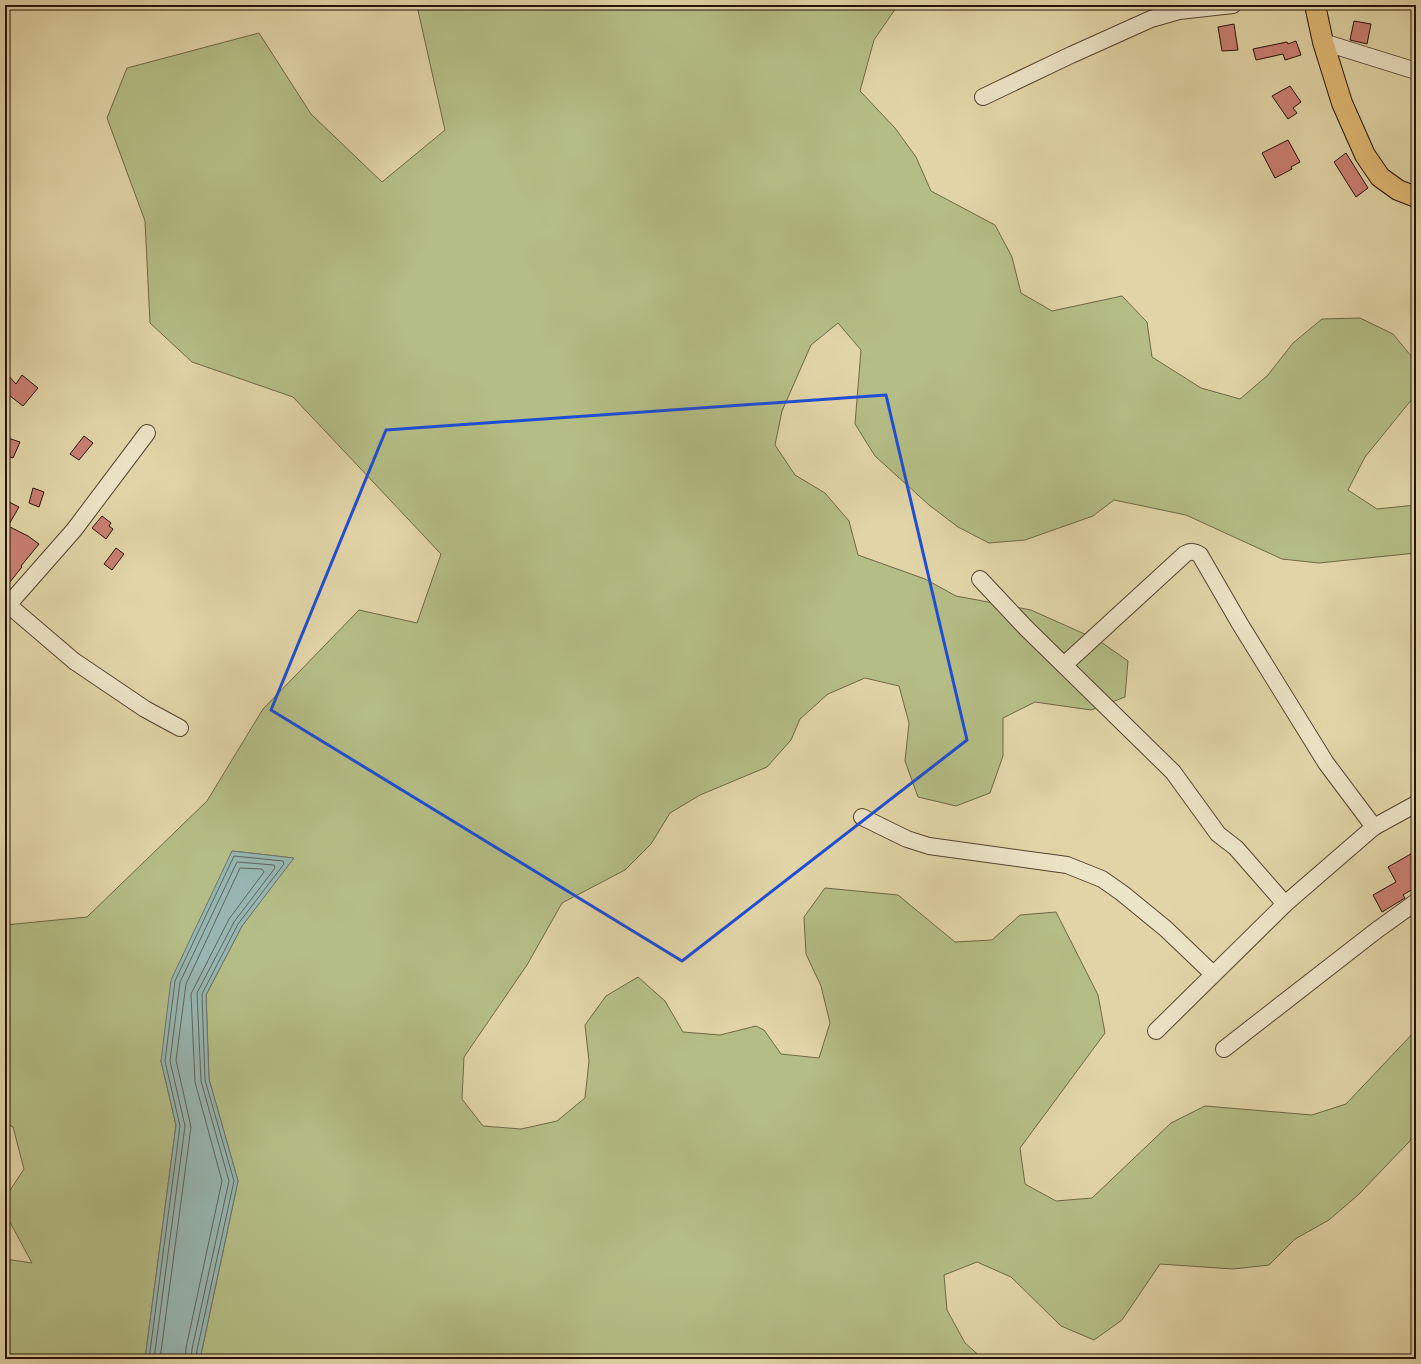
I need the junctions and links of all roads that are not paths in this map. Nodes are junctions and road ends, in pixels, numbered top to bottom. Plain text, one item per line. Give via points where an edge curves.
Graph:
1 (1233, 5) edge
2 (1314, 5) edge
3 (1323, 42) junction
4 (1416, 71) edge
5 (983, 97) dead end
6 (1416, 196) edge
7 (147, 433) dead end
8 (980, 579) dead end
9 (7, 603) edge
10 (1064, 665) junction
11 (180, 728) dead end
12 (1416, 804) edge
13 (862, 817) dead end
14 (1374, 827) junction
15 (1416, 902) edge
16 (1285, 904) junction
17 (1213, 974) junction
18 (1156, 1031) dead end
19 (1224, 1050) dead end

1 - 5 street via 1179,11 1151,19
2 - 3 main road
3 - 4 street
3 - 6 main road via 1342,103 1365,155 1380,177 1398,190
7 - 9 street via 74,530
8 - 10 street
9 - 11 street via 74,661 145,709
10 - 14 street via 1185,554 1195,552 1200,555 1326,763
10 - 16 street via 1173,772 1218,834 1236,848
12 - 14 street
13 - 17 street via 907,839 929,846 1066,865 1102,879 1166,929
14 - 16 street
15 - 19 street
16 - 17 street
17 - 18 street

